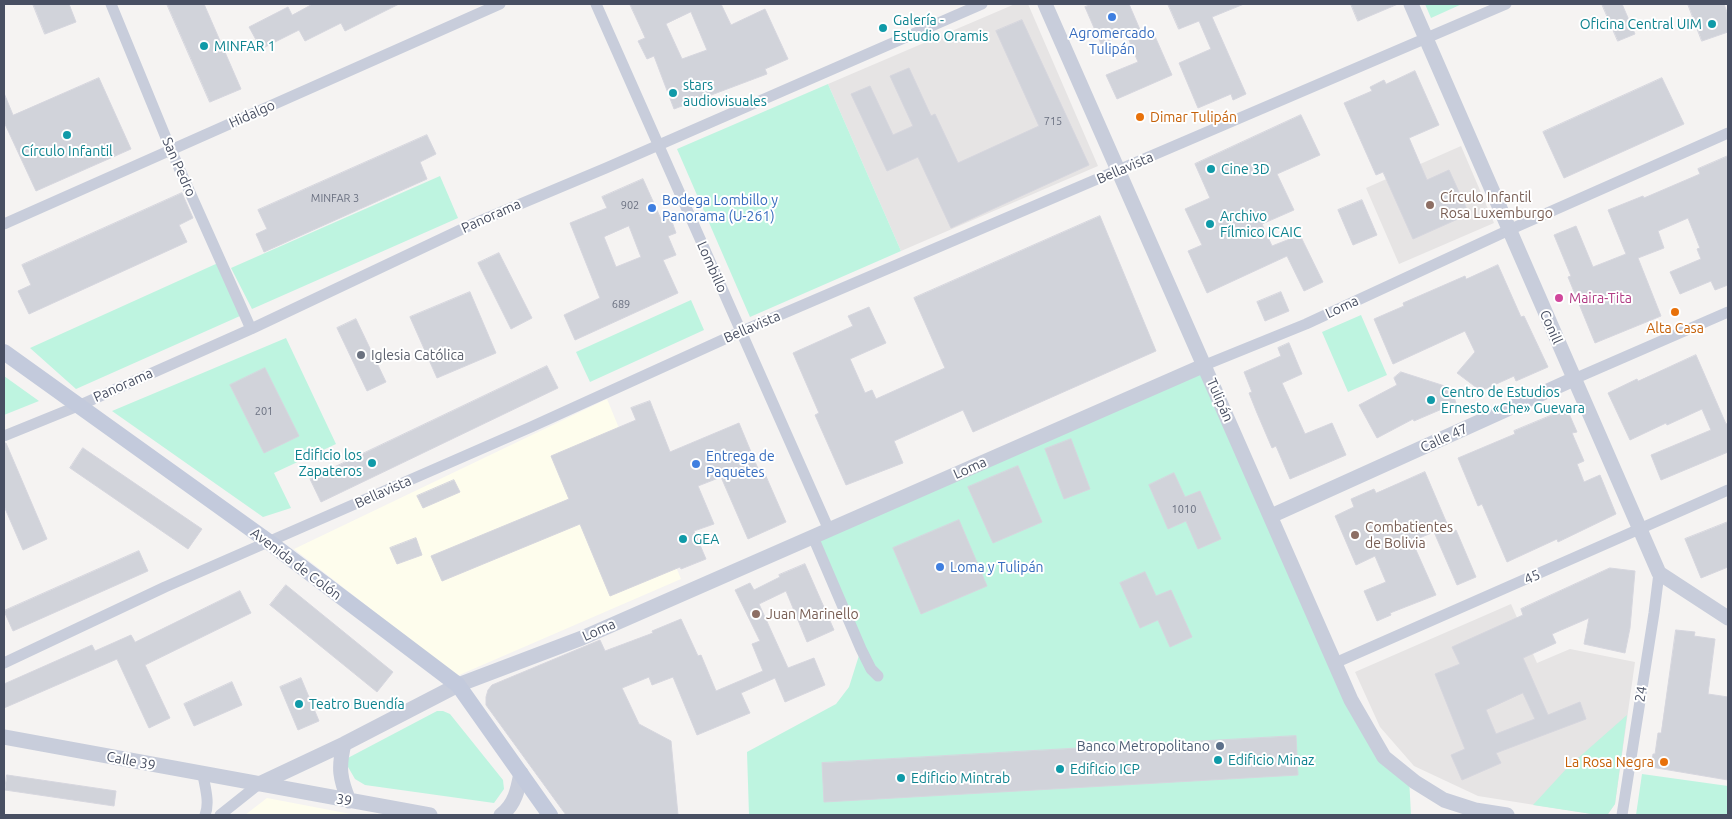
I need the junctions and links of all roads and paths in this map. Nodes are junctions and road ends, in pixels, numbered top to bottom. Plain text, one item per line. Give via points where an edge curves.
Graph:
1 (111, 4) edge
2 (500, 4) edge
3 (596, 4) edge
4 (982, 4) edge
5 (1045, 4) edge
6 (1411, 4) edge
7 (1506, 4) edge
8 (1426, 39) junction
9 (1728, 133) edge
10 (658, 144) junction
11 (172, 150) junction
12 (1119, 171) junction
13 (4, 224) edge
14 (1509, 230) junction
15 (1728, 312) edge
16 (251, 329) junction
17 (740, 332) junction
18 (4, 352) edge
19 (1204, 366) junction
20 (1574, 379) junction
21 (78, 406) junction
22 (4, 436) edge
23 (1728, 490) edge
24 (1271, 516) junction
25 (829, 530) junction
26 (1640, 530) junction
27 (813, 537) junction
28 (269, 542) junction
29 (1659, 573) junction
30 (1728, 618) edge
31 (4, 663) edge
32 (1335, 663) junction
33 (878, 676) dead end
34 (458, 685) junction
35 (4, 737) edge
36 (344, 744) junction
37 (521, 773) junction
38 (203, 775) junction
39 (258, 784) junction
40 (349, 801) junction
41 (205, 815) edge
42 (220, 815) edge
43 (430, 815) edge
44 (501, 815) edge
45 (550, 815) edge
46 (1507, 815) edge
47 (1622, 815) edge

1 - 11 street, San Pedro
2 - 11 street, Hidalgo
3 - 10 street, Lombillo
4 - 10 street, Panorama
5 - 12 street, Tulipán
6 - 8 street, Conill
7 - 8 street, Bellavista
8 - 12 street, Bellavista
8 - 14 street, Conill
9 - 14 street, Loma
10 - 16 street, Panorama via 475,222
10 - 17 street, Lombillo
11 - 13 street, Hidalgo
11 - 16 street, San Pedro
12 - 17 street, Bellavista
12 - 19 street, Tulipán
14 - 19 street, Loma via 1306,324
14 - 20 street, Conill
15 - 20 street, Calle 47
16 - 21 street, Panorama
17 - 25 street, Lombillo
17 - 28 street, Bellavista
18 - 21 main road, Avenida de Colón
19 - 24 street, Tulipán
19 - 25 street, Loma
20 - 24 street, Calle 47
20 - 26 street, Conill
21 - 22 street, Panorama
21 - 28 main road, Avenida de Colón
23 - 26 street, 45
24 - 32 street, Tulipán
25 - 27 street, Loma
26 - 29 street, Conill
26 - 32 street, 45
27 - 33 street via 861,649
27 - 34 street, Loma via 582,638
28 - 31 street, Bellavista
28 - 34 main road, Avenida de Colón
29 - 30 street
29 - 47 street, 24
32 - 46 street, Tulipán via 1351,700 1384,757 1444,800 1475,810
34 - 36 street, Loma
34 - 37 main road, Avenida de Colón
35 - 38 street, Calle 39
36 - 39 street, Loma
36 - 40 street via 340,778
37 - 44 street via 514,801
37 - 45 main road, Avenida de Colón
38 - 39 street, Calle 39
38 - 41 street
39 - 40 street, 39
39 - 42 street, Loma
40 - 43 street, 39

